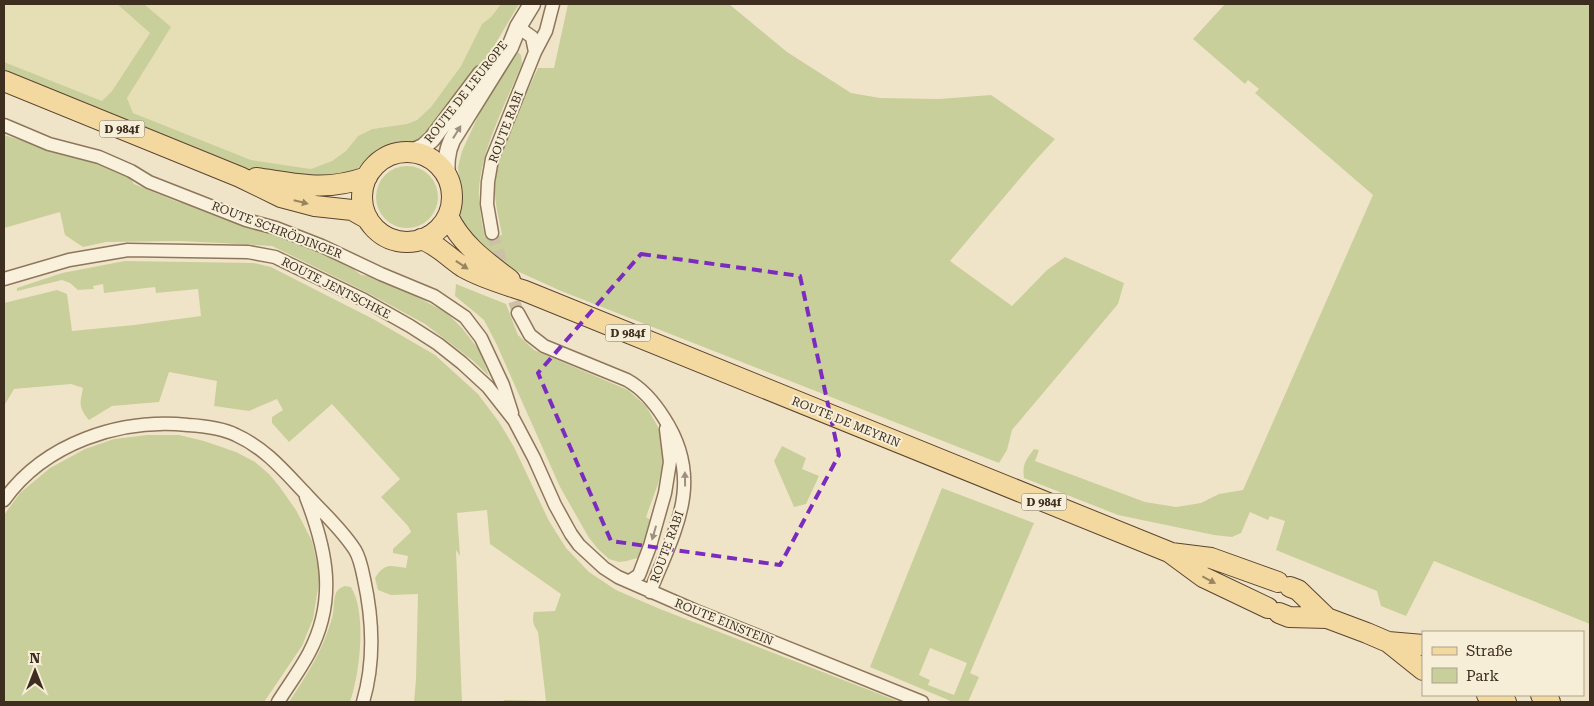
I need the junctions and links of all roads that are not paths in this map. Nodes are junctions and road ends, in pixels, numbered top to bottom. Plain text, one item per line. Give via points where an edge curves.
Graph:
1 (532, 4) edge
2 (553, 4) edge
3 (518, 27) junction
4 (535, 52) junction
5 (4, 81) edge
6 (4, 125) edge
7 (410, 153) junction
8 (240, 177) junction
9 (367, 177) junction
10 (447, 178) junction
11 (448, 216) junction
12 (368, 218) junction
13 (492, 233) tunnel mouth
14 (421, 240) junction
15 (28, 272) junction
16 (4, 279) edge
17 (4, 287) edge
18 (525, 290) junction
19 (518, 314) tunnel mouth
20 (663, 417) junction
21 (514, 420) junction
22 (305, 494) junction
23 (4, 500) edge
24 (555, 505) joint
25 (1168, 552) junction
26 (630, 581) junction
27 (650, 592) junction
28 (1327, 618) junction
29 (1388, 642) junction
30 (1422, 644) edge
31 (1422, 669) edge
32 (1490, 696) edge
33 (278, 702) edge
34 (363, 702) edge
35 (922, 702) edge
36 (1506, 702) edge

1 - 3 street, ROUTE DE L'EUROPE
2 - 4 street, ROUTE RABI via 546,31
3 - 4 street via 532,37
3 - 7 street, ROUTE DE L'EUROPE via 432,139
10 -> 3 street, ROUTE DE L'EUROPE via 447,150 510,47
4 - 13 street, ROUTE RABI via 496,147 490,170 487,204
5 - 8 main road, D 984f
6 - 21 street, ROUTE SCHRÖDINGER via 49,144 99,157 157,186 294,235 434,296 465,317 481,338 503,385
7 - 9 main road via 382,160
7 - 10 main road via 432,160
8 - 9 main road, D 984f via 336,186
8 -> 12 main road, D 984f via 281,197 315,206 352,210
9 - 12 main road via 362,198
10 - 11 main road via 452,200
11 - 14 main road via 439,228
11 - 18 main road, ROUTE DE MEYRIN / D 984f via 464,242
12 - 14 main road via 387,237 408,242
14 -> 18 main road, ROUTE DE MEYRIN / D 984f via 440,248 475,274
15 - 16 street
15 - 17 street
15 - 21 street, ROUTE JENTSCHKE via 68,260 128,250 248,252 275,257 364,300 438,344 488,387
18 - 25 main road, ROUTE DE MEYRIN / D 984f
19 - 20 street, ROUTE RABI via 535,340 638,386
20 -> 26 street, ROUTE RABI via 669,447 668,478 639,576
27 -> 20 street, ROUTE RABI via 678,520 684,493 681,452
21 - 24 street, ROUTE JENTSCHKE
22 - 23 street via 275,460 243,438 202,426 172,423 98,434 54,453 21,478
22 - 33 street via 322,547 327,575 326,594 316,639
22 - 34 street via 356,551 360,564 370,606 372,632 371,662
24 - 26 street, ROUTE EINSTEIN via 579,545 604,568
25 -> 28 main road, ROUTE DE MEYRIN / D 984f via 1203,577 1289,617
25 - 28 main road, ROUTE DE MEYRIN / D 984f via 1211,558 1284,584 1298,590
26 - 27 street, ROUTE EINSTEIN
27 - 35 street, ROUTE EINSTEIN
28 - 29 main road, ROUTE DE MEYRIN / D 984f
29 - 30 main road, ROUTE DE MEYRIN
29 - 31 main road, ROUTE DE MEYRIN
32 - 36 main road

